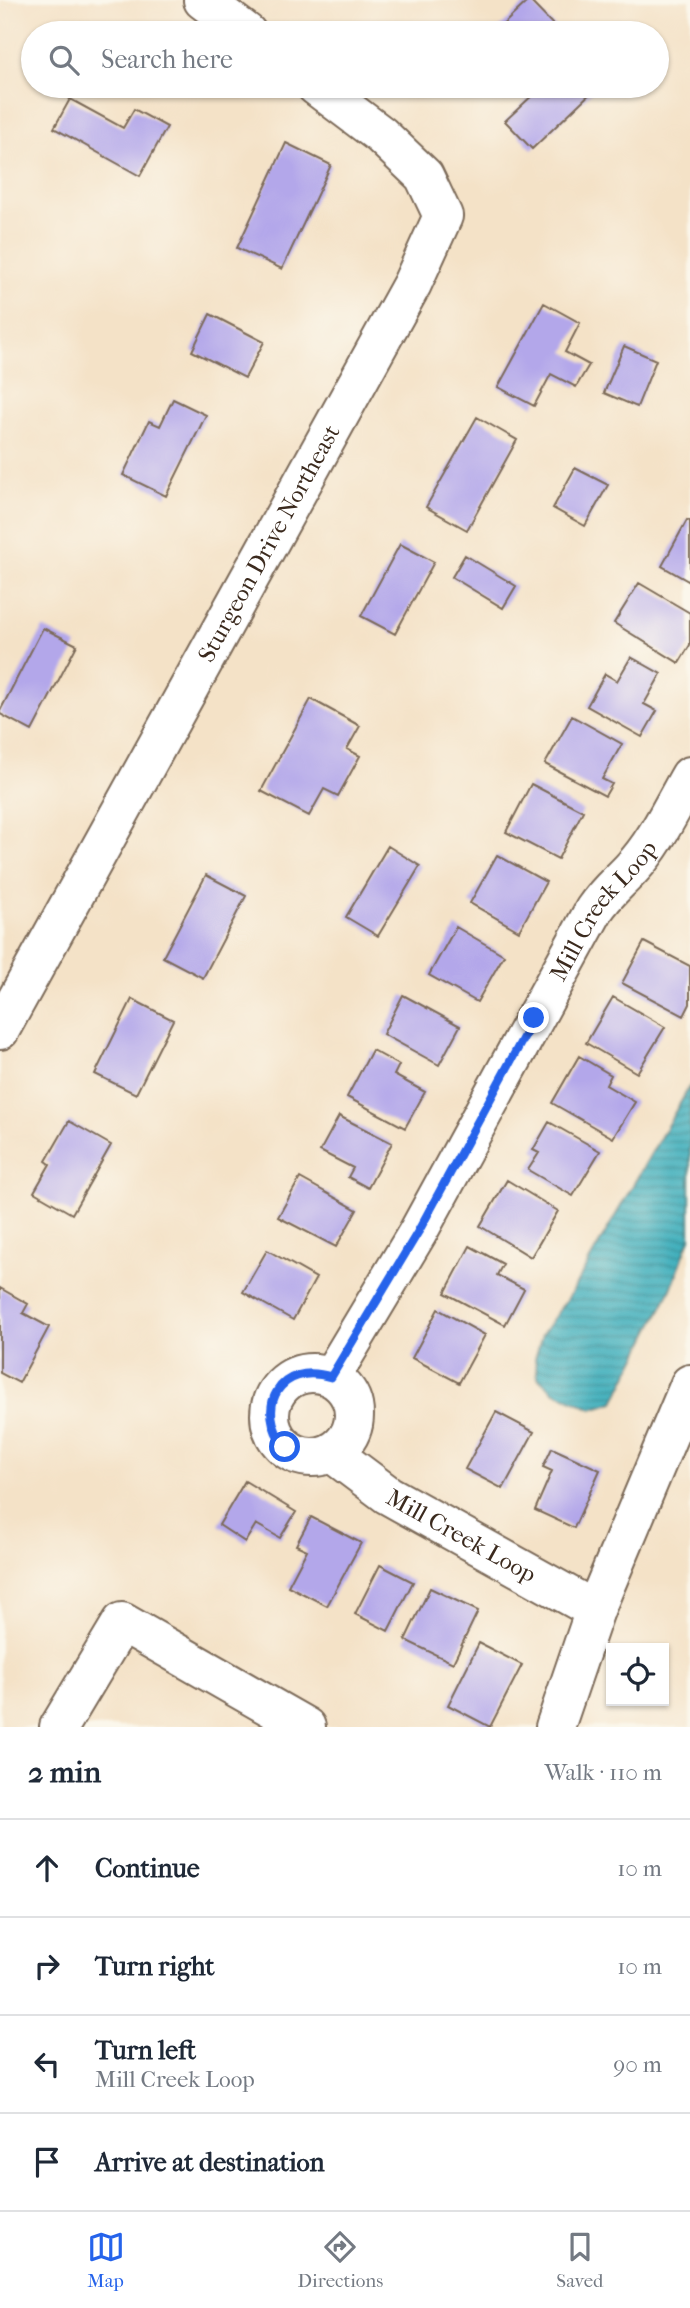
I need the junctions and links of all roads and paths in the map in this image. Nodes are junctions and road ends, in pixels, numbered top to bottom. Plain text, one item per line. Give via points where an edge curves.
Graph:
1 (203, 0) edge
2 (231, 21) edge
3 (332, 98) edge
4 (690, 776) edge
5 (0, 1030) edge
6 (331, 1377) junction
7 (690, 1384) edge
8 (332, 1452) junction
9 (595, 1611) junction
10 (60, 1727) edge
11 (306, 1727) edge
12 (555, 1727) edge

1 - 2 street
3 - 5 street, Sturgeon Drive Northeast via 424,176 443,216 412,284
4 - 6 street, Mill Creek Loop via 655,838 594,910 418,1232
6 - 8 street via 347,1391 354,1420 350,1434
6 - 8 street via 317,1372 289,1379 277,1391 270,1419 274,1433 298,1455 318,1457
7 - 9 street
8 - 9 street, Mill Creek Loop via 388,1495
9 - 12 street
10 - 11 street via 122,1622

